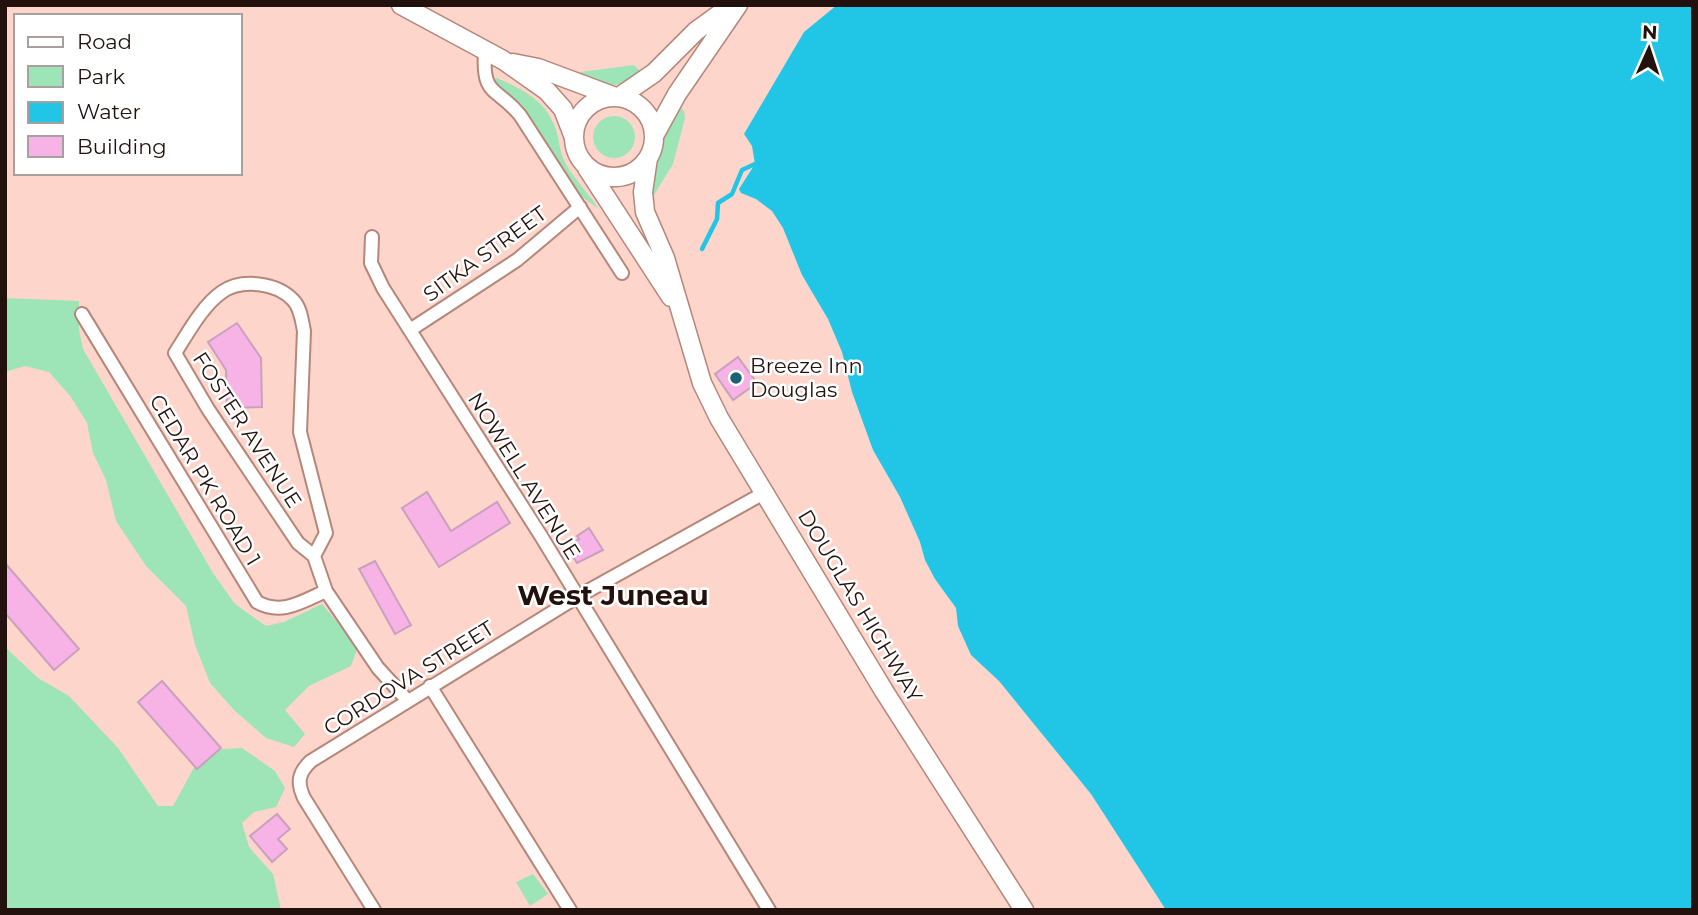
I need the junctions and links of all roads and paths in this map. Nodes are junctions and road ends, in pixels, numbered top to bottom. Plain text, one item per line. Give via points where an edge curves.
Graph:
1 (401, 5) edge
2 (732, 5) edge
3 (738, 5) edge
4 (485, 52) junction
5 (503, 61) junction
6 (616, 97) junction
7 (573, 135) junction
8 (654, 136) junction
9 (648, 158) junction
10 (585, 165) junction
11 (580, 207) junction
12 (372, 237) dead end
13 (622, 273) dead end
14 (682, 313) junction
15 (82, 314) dead end
16 (410, 330) junction
17 (764, 493) junction
18 (314, 556) junction
19 (326, 591) junction
20 (577, 597) junction
21 (430, 686) junction
22 (408, 701) junction
23 (373, 910) edge
24 (570, 910) edge
25 (769, 910) edge
26 (1024, 910) edge

1 - 4 main road
2 - 6 main road via 696,31 654,74
3 - 8 main road
4 - 5 main road
4 - 11 street via 486,82 520,114
5 - 6 main road via 538,68
5 - 7 main road via 547,91 563,109
6 - 7 main road via 601,98 582,112
6 - 8 main road via 640,106 653,125
7 - 10 main road
8 - 9 main road
9 - 10 main road via 640,168 618,177 595,173
9 - 14 main road, DOUGLAS HIGHWAY via 645,212
10 - 14 main road
11 - 13 street
11 - 16 street, SITKA STREET via 517,261
12 - 16 street, NOWELL AVENUE via 371,263
14 - 17 main road, DOUGLAS HIGHWAY via 702,383
15 - 19 street, CEDAR PK ROAD 1 via 257,602 286,609
16 - 20 street, NOWELL AVENUE
17 - 20 street, CORDOVA STREET
17 - 26 main road, DOUGLAS HIGHWAY
18 - 18 street, FOSTER AVENUE via 326,533 300,432 301,316 294,301 278,289 240,284 222,292 206,308 175,353 298,543
18 - 19 street, FOSTER AVENUE
19 - 22 street, FOSTER AVENUE via 378,668
20 - 21 street, CORDOVA STREET
20 - 25 street, NOWELL AVENUE
21 - 22 street, CORDOVA STREET
21 - 24 street
22 - 23 street, CORDOVA STREET via 311,761 299,777 304,798

